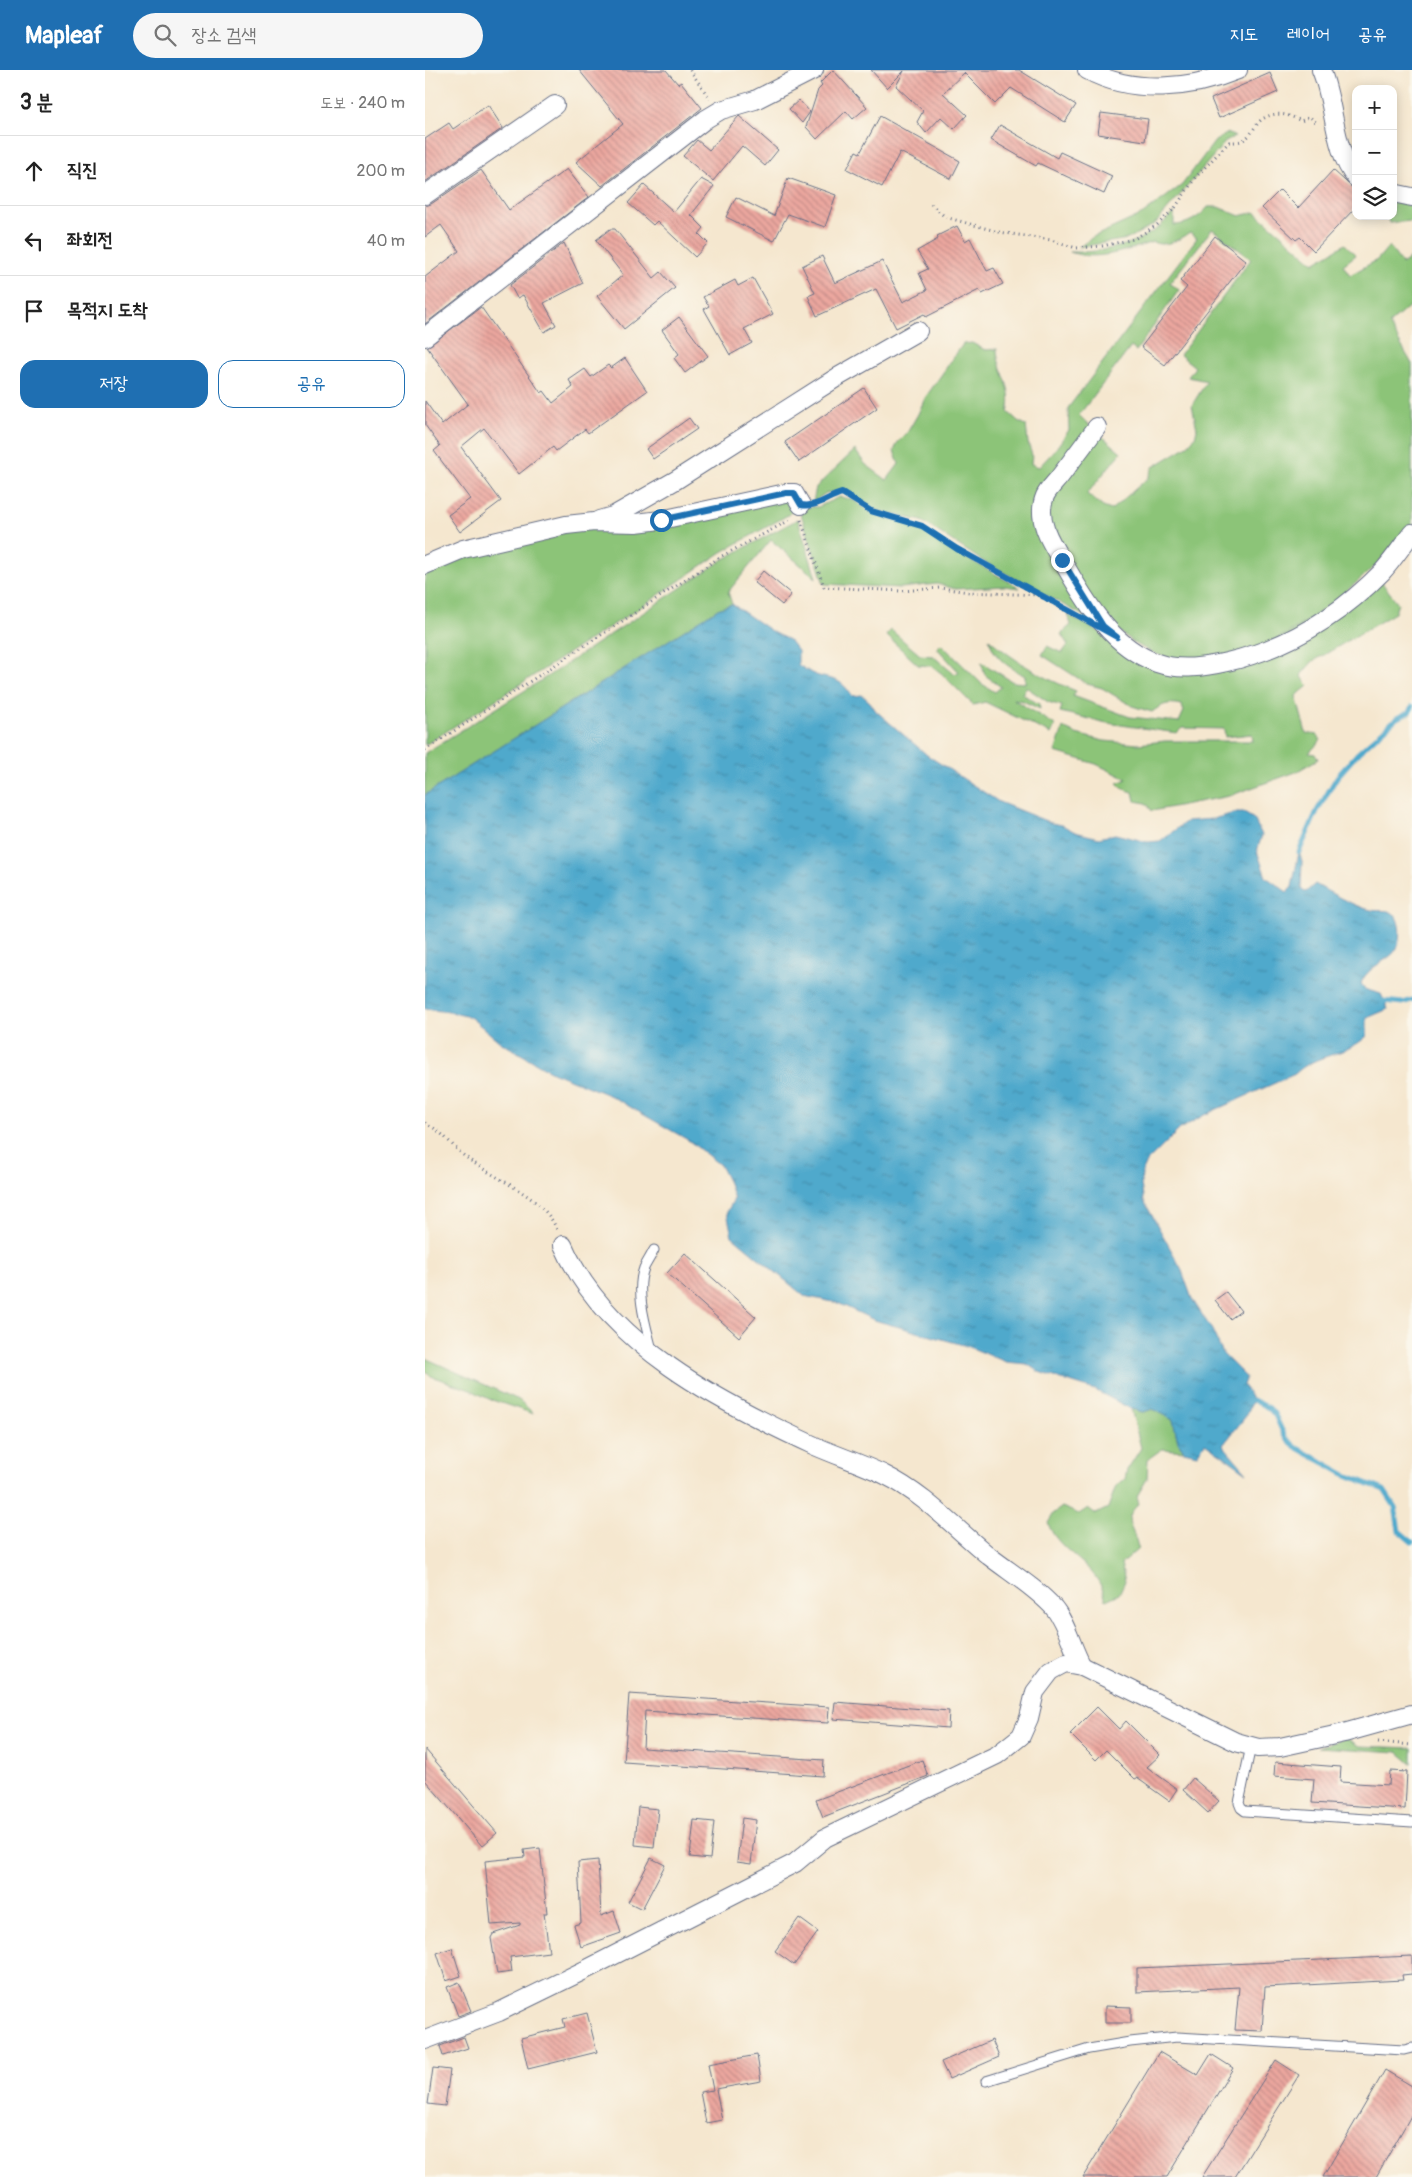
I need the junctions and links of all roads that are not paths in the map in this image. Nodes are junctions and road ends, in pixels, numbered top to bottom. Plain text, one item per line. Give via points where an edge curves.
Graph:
1 (814, 70) edge
2 (1087, 70) edge
3 (1238, 70) edge
4 (1321, 70) edge
5 (555, 105) dead end
6 (1353, 175) edge
7 (1397, 194) edge
8 (425, 195) edge
9 (1412, 197) edge
10 (918, 331) dead end
11 (425, 337) edge
12 (1097, 427) dead end
13 (801, 505) road end
14 (594, 522) junction
15 (1412, 533) edge
16 (425, 565) edge
17 (563, 1245) road end
18 (654, 1250) dead end
19 (653, 1353) junction
20 (1082, 1666) junction
21 (1412, 1714) edge
22 (1251, 1746) junction
23 (1412, 1822) edge
24 (425, 2040) edge
25 (1412, 2048) edge
26 (985, 2081) dead end

1 - 11 street via 755,100 721,110
2 - 3 street via 1141,87 1168,87
4 - 6 street via 1348,169
5 - 8 street
7 - 9 street
10 - 14 street via 836,378 676,480 613,516
12 - 15 street via 1045,496 1042,518 1046,532 1103,626 1135,651 1157,663 1205,667 1256,655 1281,645 1309,630 1349,601 1382,571
13 - 14 street via 794,493 786,493 661,520
14 - 16 street via 566,525 463,549
17 - 19 street via 573,1268 600,1304
18 - 19 lane via 641,1282
19 - 20 street via 737,1407 911,1490 1055,1610
20 - 22 street via 1236,1742
20 - 24 street via 1066,1663 1051,1671 1035,1692 1021,1736 997,1755 825,1838 795,1863 564,1980 499,2012
21 - 22 street via 1280,1746
22 - 23 lane via 1239,1803 1245,1811
25 - 26 lane via 1177,2037 1089,2050

